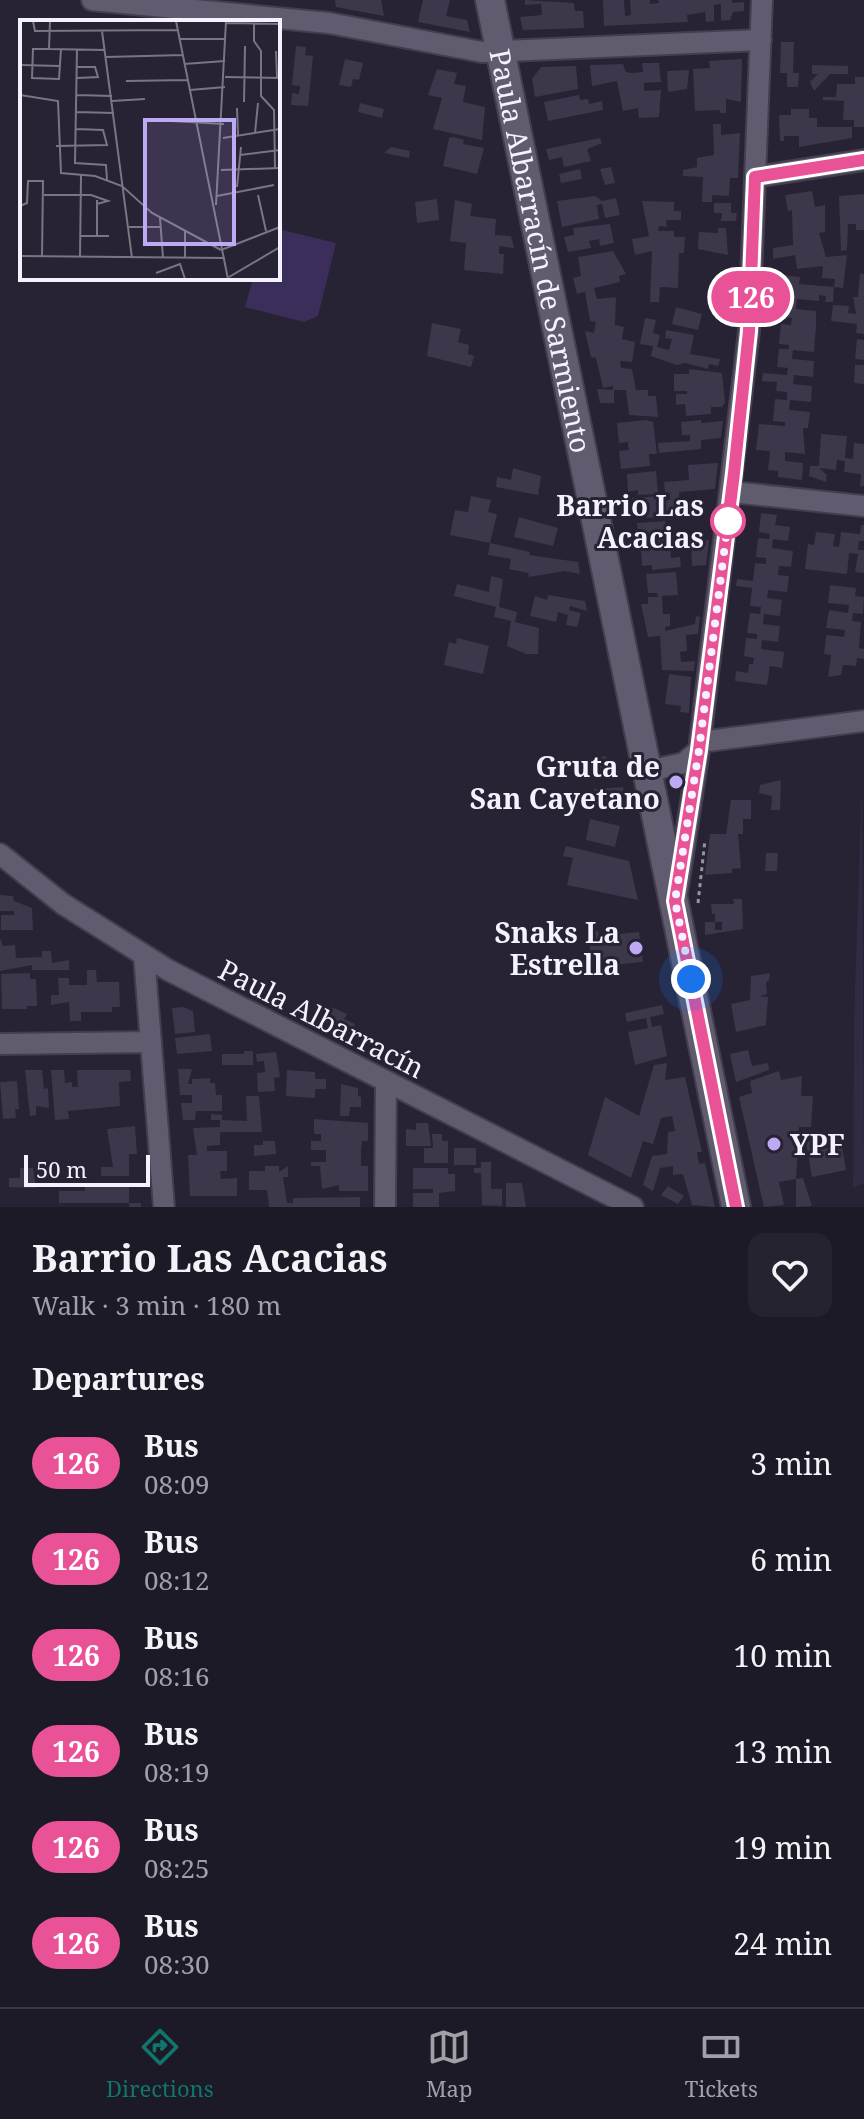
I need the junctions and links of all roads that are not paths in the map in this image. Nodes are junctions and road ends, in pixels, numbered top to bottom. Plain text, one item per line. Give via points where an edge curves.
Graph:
1 (92, 0) edge
2 (490, 0) edge
3 (762, 0) edge
4 (150, 3) edge
5 (761, 40) junction
6 (501, 51) junction
7 (864, 160) edge
8 (755, 177) junction
9 (732, 492) junction
10 (864, 506) edge
11 (864, 721) edge
12 (700, 746) junction
13 (648, 771) junction
14 (0, 854) edge
15 (686, 904) junction
16 (144, 955) junction
17 (151, 1042) junction
18 (0, 1044) edge
19 (386, 1081) junction
20 (164, 1207) edge
21 (385, 1207) edge
22 (633, 1207) edge
23 (736, 1207) edge

1 - 4 street
2 - 6 main road, Paula Albarracín de Sarmiento
3 - 5 street
4 - 6 street via 329,23 482,52
5 - 6 street
5 - 8 street
6 - 13 main road, Paula Albarracín de Sarmiento
7 - 8 street
8 - 9 street via 749,331
9 - 10 street
9 - 12 street
11 - 12 street
12 - 13 street via 684,763
12 - 15 street
13 - 15 main road, Paula Albarracín de Sarmiento
14 - 16 street, Paula Albarracín via 63,904
15 - 23 main road, Paula Albarracín de Sarmiento
16 - 17 street
16 - 19 street, Paula Albarracín
17 - 18 street
17 - 20 street
19 - 21 street
19 - 22 street, Paula Albarracín

